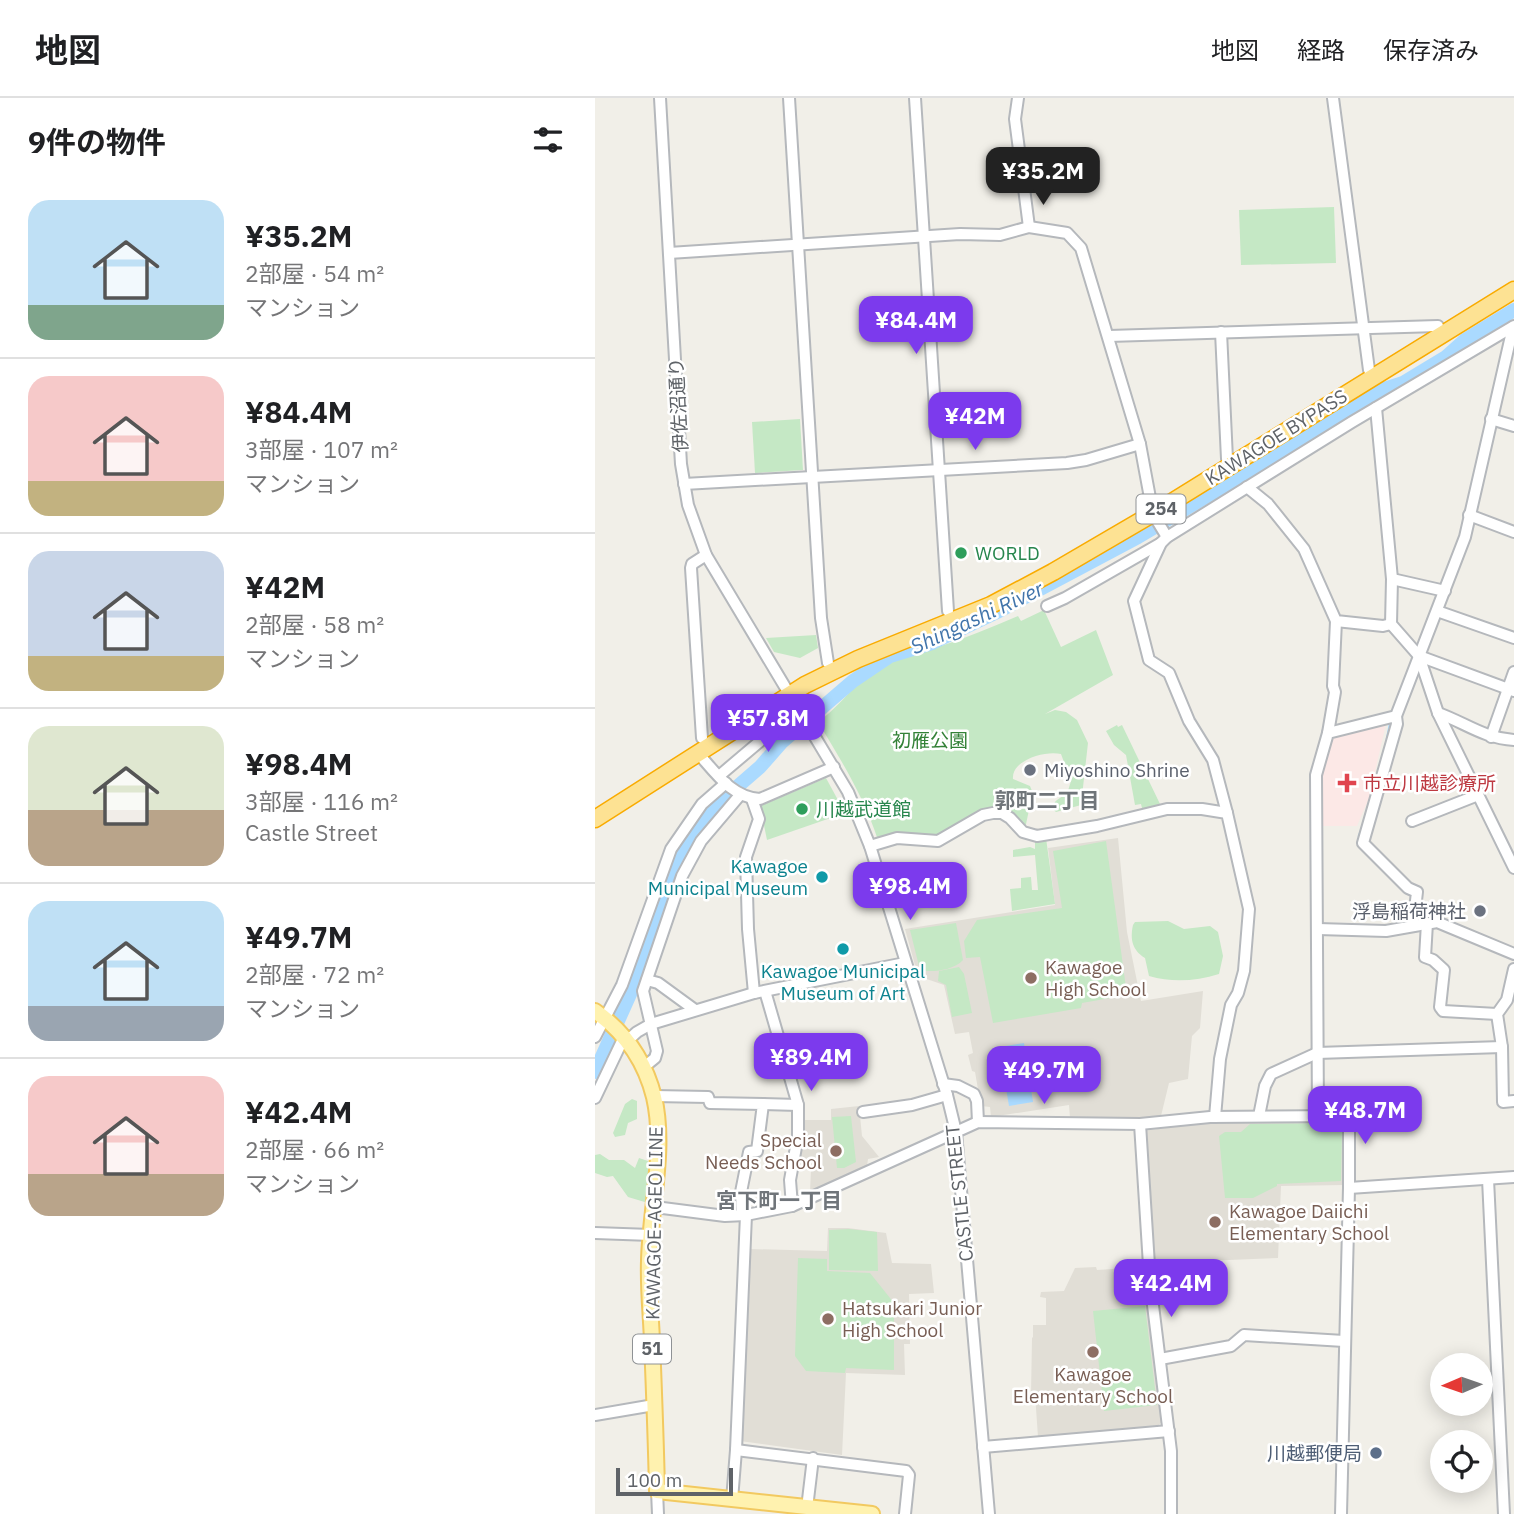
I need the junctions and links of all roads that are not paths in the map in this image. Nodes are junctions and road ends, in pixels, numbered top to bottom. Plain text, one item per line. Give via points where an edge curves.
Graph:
1 (660, 98) edge
2 (789, 98) edge
3 (915, 98) edge
4 (1018, 98) edge
5 (1333, 98) edge
6 (1029, 227) junction
7 (924, 238) junction
8 (799, 245) junction
9 (669, 253) junction
10 (1514, 279) edge
11 (1514, 290) edge
12 (1438, 326) junction
13 (1513, 327) edge
14 (1365, 329) junction
15 (1221, 332) junction
16 (1109, 336) junction
17 (1369, 370) junction
18 (1376, 408) junction
19 (1491, 419) junction
20 (1514, 426) edge
21 (1140, 444) junction
22 (1227, 459) junction
23 (939, 469) junction
24 (813, 476) junction
25 (684, 484) junction
26 (1247, 487) junction
27 (1154, 512) junction
28 (1469, 515) junction
29 (1514, 532) edge
30 (1164, 538) junction
31 (706, 555) junction
32 (1392, 579) junction
33 (1445, 592) junction
34 (1047, 606) dead end
35 (948, 611) junction
36 (1437, 611) junction
37 (1336, 621) junction
38 (1391, 624) junction
39 (1514, 638) edge
40 (1419, 656) junction
41 (828, 663) junction
42 (1514, 673) edge
43 (1511, 690) edge
44 (794, 701) junction
45 (1438, 713) junction
46 (1396, 716) junction
47 (1328, 733) junction
48 (1491, 737) junction
49 (1514, 740) edge
50 (700, 745) junction
51 (834, 767) junction
52 (722, 780) junction
53 (1478, 795) junction
54 (746, 797) junction
55 (595, 806) edge
56 (1227, 813) junction
57 (595, 819) edge
58 (1412, 821) dead end
59 (870, 846) junction
60 (1514, 868) edge
61 (1427, 923) junction
62 (1412, 926) junction
63 (1318, 929) junction
64 (1514, 954) edge
65 (905, 962) junction
66 (1514, 969) edge
67 (647, 980) junction
68 (760, 992) junction
69 (695, 1010) junction
70 (1497, 1014) junction
71 (602, 1016) edge
72 (651, 1024) junction
73 (595, 1037) edge
74 (624, 1037) junction
75 (1502, 1047) junction
76 (1317, 1053) junction
77 (644, 1067) junction
78 (945, 1090) junction
79 (654, 1096) junction
80 (595, 1098) edge
81 (1514, 1101) edge
82 (763, 1104) junction
83 (798, 1105) junction
84 (863, 1112) dead end
85 (1318, 1115) junction
86 (1259, 1116) junction
87 (1215, 1117) junction
88 (978, 1122) junction
89 (1140, 1124) junction
90 (956, 1132) junction
91 (1514, 1177) edge
92 (1488, 1179) junction
93 (1349, 1188) junction
94 (792, 1206) junction
95 (655, 1207) junction
96 (744, 1215) junction
97 (595, 1233) edge
98 (651, 1235) junction
99 (1344, 1340) junction
100 (1160, 1359) junction
101 (654, 1405) junction
102 (595, 1415) edge
103 (1170, 1431) junction
104 (983, 1447) junction
105 (736, 1450) junction
106 (813, 1458) junction
107 (657, 1491) junction
108 (732, 1500) junction
109 (807, 1508) junction
110 (828, 1512) edge
111 (658, 1514) edge
112 (872, 1514) edge
113 (905, 1514) edge
114 (989, 1514) edge
115 (1171, 1514) edge
116 (1341, 1514) edge
117 (1504, 1514) edge

1 - 9 street, 伊佐沼通り
2 - 8 street
3 - 7 street
4 - 6 street via 1015,119
5 - 14 street
6 - 7 street via 1000,235
6 - 16 street via 1067,233 1081,248
7 - 8 street
7 - 23 street
8 - 9 street
8 - 24 street
9 - 25 street, 伊佐沼通り
10 - 12 highway, KAWAGOE BYPASS / 254
11 - 27 highway, KAWAGOE BYPASS / 254
12 - 14 street
12 - 17 highway, KAWAGOE BYPASS / 254
13 - 18 street
13 - 19 street
14 - 15 street
14 - 17 street
15 - 16 street
15 - 22 street
16 - 21 street
17 - 22 highway, KAWAGOE BYPASS / 254
18 - 26 street
18 - 32 street
19 - 20 street
19 - 28 street
21 - 23 street via 1067,463
21 - 27 street
22 - 27 highway, KAWAGOE BYPASS / 254
23 - 24 street
23 - 35 street
24 - 25 street
24 - 41 street
25 - 31 street, 伊佐沼通り
26 - 30 street
26 - 37 street via 1268,504 1304,550
27 - 30 street
27 - 35 highway, KAWAGOE BYPASS / 254 via 1050,566
27 - 44 highway, KAWAGOE BYPASS / 254 via 991,605 857,659
28 - 29 street
28 - 33 street
30 - 34 street
30 - 56 street via 1134,601 1149,660 1169,673 1189,722 1213,760
31 - 44 street, 伊佐沼通り
31 - 50 street via 691,568
32 - 33 street
32 - 38 street
33 - 36 street
35 - 41 highway, KAWAGOE BYPASS / 254
36 - 39 street
36 - 40 street
37 - 38 street
37 - 47 street via 1335,692
38 - 40 street
40 - 43 street
40 - 45 street
40 - 46 street
41 - 44 highway, KAWAGOE BYPASS / 254
42 - 43 street
43 - 48 street
44 - 50 highway, KAWAGOE BYPASS / 254
44 - 51 street, CASTLE STREET
44 - 52 street
45 - 48 street
45 - 53 street
46 - 47 street
46 - 62 street via 1363,843 1417,892
47 - 63 street via 1316,775
48 - 49 street
50 - 52 street
50 - 55 highway, KAWAGOE BYPASS / 254
50 - 57 highway, KAWAGOE BYPASS / 254
51 - 54 street via 760,799
51 - 59 street, CASTLE STREET via 857,809
52 - 54 street
52 - 71 street via 671,849 622,985
53 - 58 street
53 - 60 street
54 - 67 street via 701,841 682,876
54 - 68 street via 759,819 746,857 748,929
56 - 59 street via 1167,809 1037,836 1023,832 1002,813 993,813 938,841 897,838
56 - 87 street via 1249,909 1244,971 1231,1005 1220,1059
59 - 65 street, CASTLE STREET
61 - 62 street
61 - 64 street via 1437,922
61 - 70 street via 1425,957 1444,970 1443,1011
62 - 63 street via 1386,931
63 - 76 street
65 - 68 street
65 - 78 street, CASTLE STREET
66 - 70 street via 1507,1000
67 - 69 street
67 - 72 street via 643,991
68 - 69 street
68 - 83 street
69 - 72 street
70 - 75 street
71 - 73 street
71 - 74 main road, KAWAGOE-AGEO LINE / 51
72 - 74 street
72 - 77 street via 655,1058
74 - 77 main road, KAWAGOE-AGEO LINE / 51
74 - 80 street
75 - 76 street
75 - 81 street via 1503,1102
76 - 85 street
76 - 86 street via 1271,1074
77 - 79 main road, KAWAGOE-AGEO LINE / 51
78 - 84 street via 912,1105
78 - 88 street via 958,1086 974,1094
78 - 90 street, CASTLE STREET
79 - 82 street
79 - 95 main road, KAWAGOE-AGEO LINE / 51
82 - 83 street
82 - 96 street via 757,1151 750,1152 743,1178
83 - 94 street via 790,1180
85 - 86 street
85 - 93 street via 1340,1115 1349,1122
86 - 87 street
87 - 89 street
88 - 89 street
88 - 90 street
89 - 100 street
90 - 94 street
90 - 104 street, CASTLE STREET
91 - 92 street
92 - 93 street
92 - 117 street
93 - 99 street
94 - 96 street
95 - 96 street
95 - 98 main road, KAWAGOE-AGEO LINE / 51
96 - 105 street
97 - 98 street
98 - 101 main road, KAWAGOE-AGEO LINE / 51
99 - 100 street via 1244,1335 1231,1346
99 - 116 street
100 - 103 street
101 - 102 street
101 - 107 main road, KAWAGOE-AGEO LINE / 51
103 - 104 street
103 - 115 street
104 - 114 street, CASTLE STREET
105 - 106 street
105 - 108 street
106 - 109 street
106 - 113 street via 906,1471
107 - 108 main road
107 - 111 street
108 - 109 main road
109 - 110 main road
110 - 112 main road

